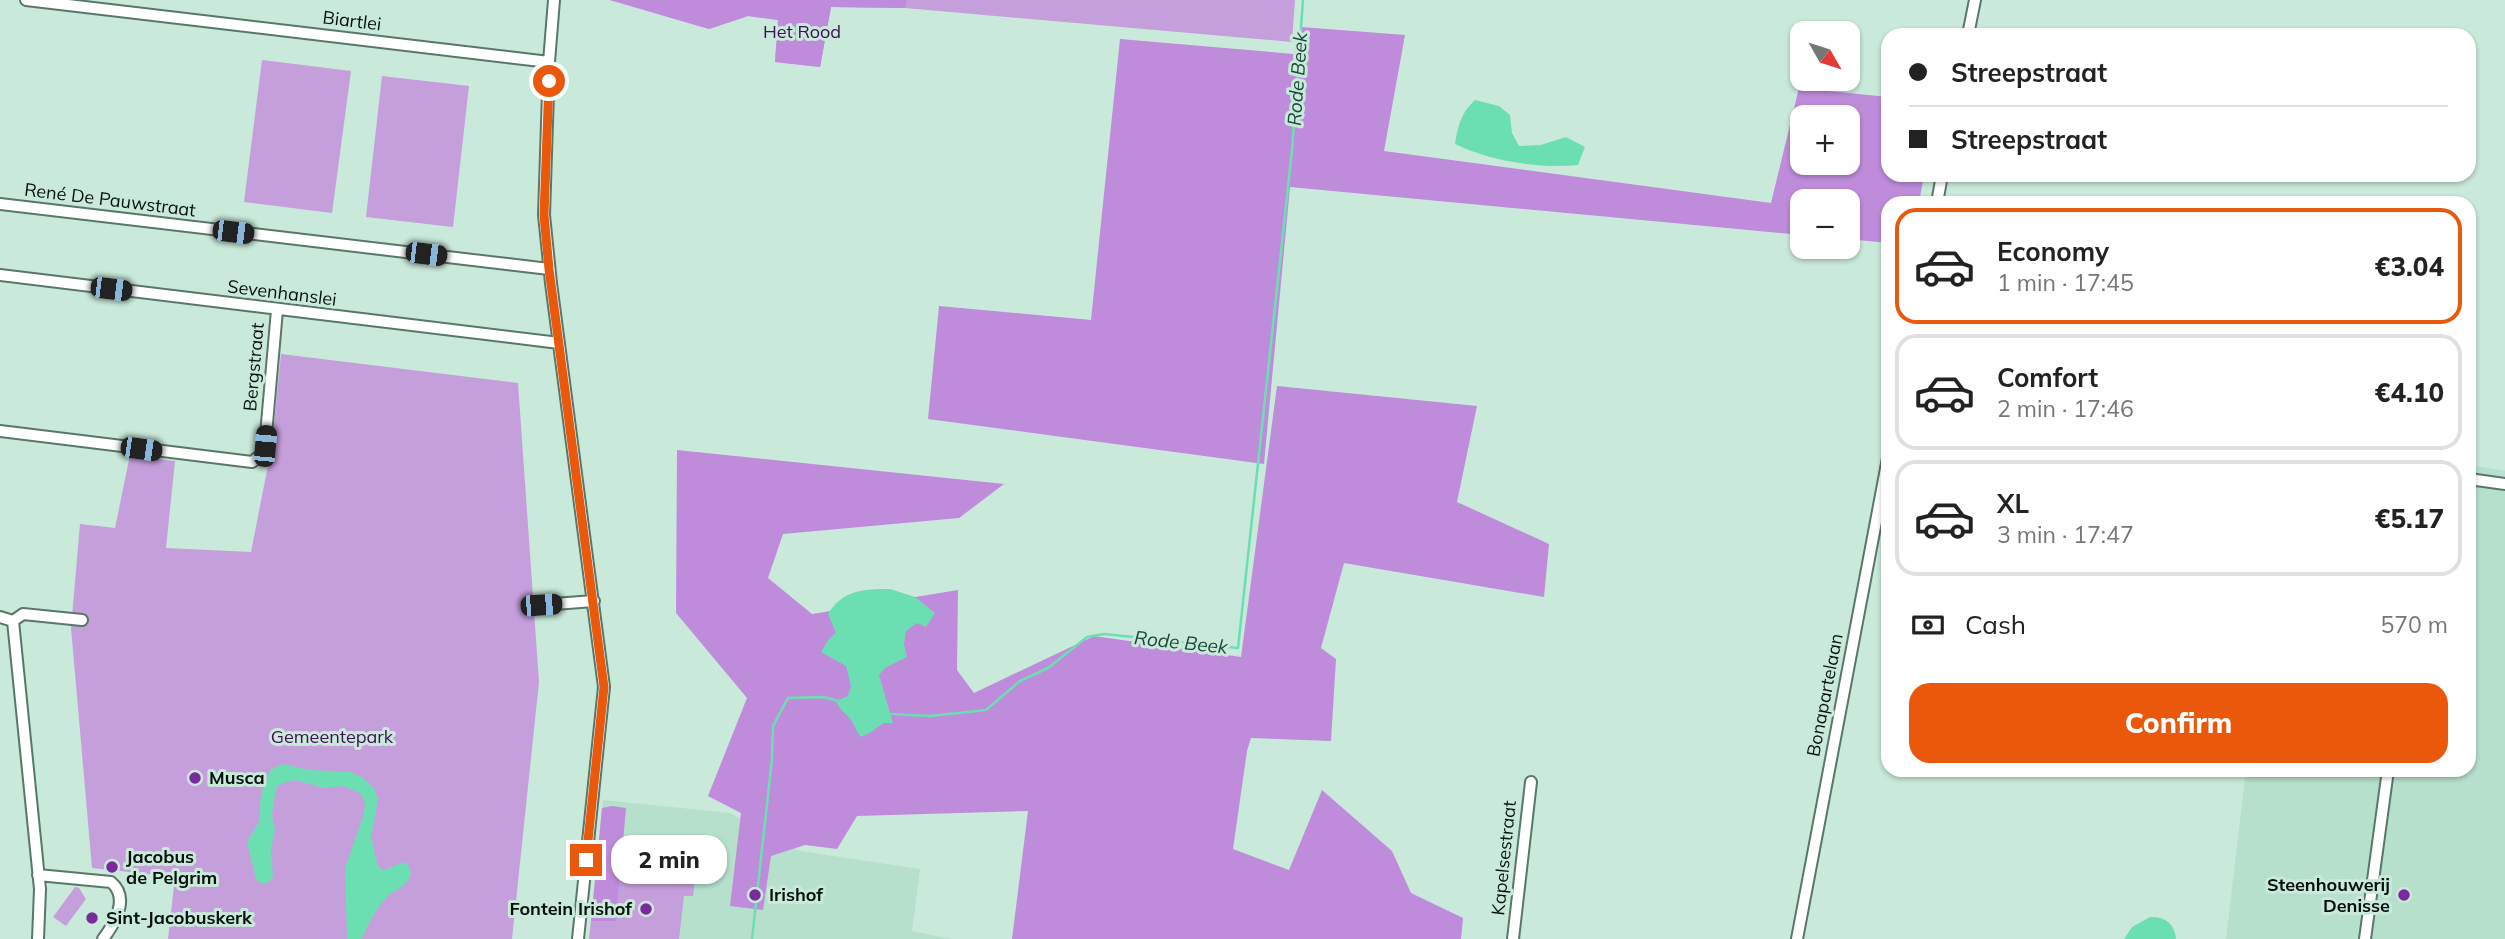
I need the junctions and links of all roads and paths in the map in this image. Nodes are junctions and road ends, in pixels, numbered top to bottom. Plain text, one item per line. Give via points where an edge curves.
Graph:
1 (26, 0) edge
2 (554, 0) edge
3 (1975, 0) edge
4 (1969, 28) edge
5 (549, 62) junction
6 (0, 204) edge
7 (549, 269) junction
8 (0, 275) edge
9 (277, 310) junction
10 (559, 343) junction
11 (0, 430) edge
12 (2476, 480) edge
13 (2505, 484) edge
14 (1881, 495) edge
15 (594, 601) junction
16 (541, 605) dead end
17 (0, 617) edge
18 (82, 620) dead end
19 (13, 621) junction
20 (2387, 777) edge
21 (1531, 782) dead end
22 (38, 875) junction
23 (38, 939) edge
24 (103, 939) edge
25 (578, 939) edge
26 (1513, 939) edge
27 (1797, 939) edge
28 (2365, 939) edge

1 - 5 street, Biartlei
2 - 5 street
3 - 4 street
5 - 7 street via 544,215
6 - 7 street, René De Pauwstraat
7 - 10 street
8 - 9 street, Sevenhanslei
9 - 10 street, Sevenhanslei
9 - 11 street, Bergstraat via 265,446 262,454 247,463
10 - 15 street
12 - 13 street
14 - 27 street, Bonapartelaan
15 - 16 street
15 - 25 street via 604,687
17 - 19 street
18 - 19 street via 23,614
19 - 22 street
20 - 28 street
21 - 26 street, Kapelsestraat
22 - 23 street
22 - 24 street via 111,882 118,890 120,907

